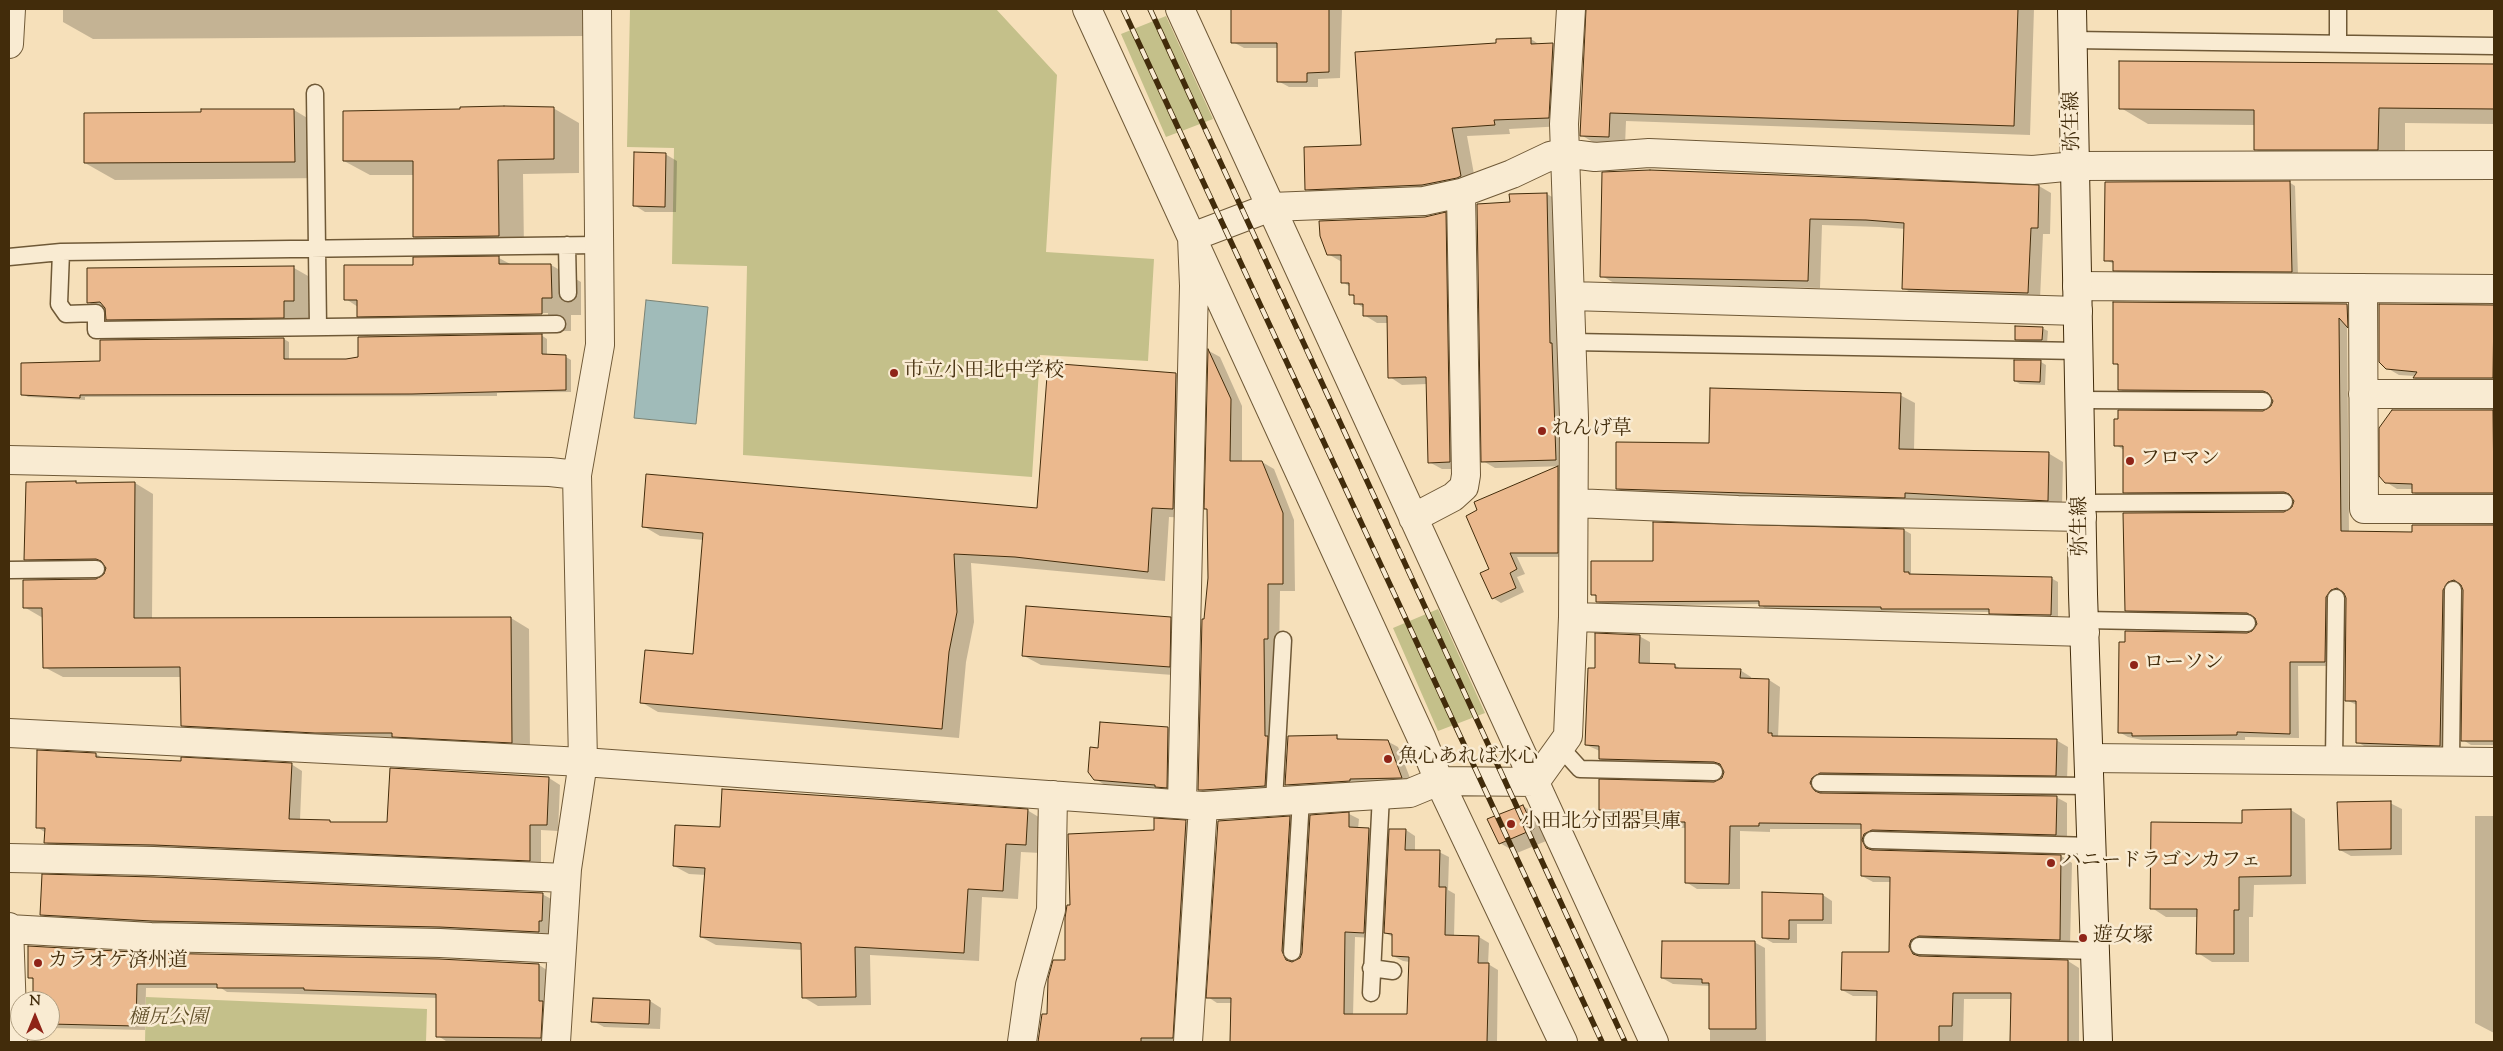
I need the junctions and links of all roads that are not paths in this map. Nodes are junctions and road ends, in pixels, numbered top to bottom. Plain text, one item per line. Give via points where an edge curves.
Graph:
1 (11, 9) edge
2 (596, 9) edge
3 (1087, 9) edge
4 (1180, 9) edge
5 (1571, 9) edge
6 (2072, 9) edge
7 (2338, 9) edge
8 (2073, 40) junction
9 (9, 44) edge
10 (2338, 44) junction
11 (2494, 46) edge
12 (315, 93) dead end
13 (1564, 154) junction
14 (2075, 166) junction
15 (2494, 166) edge
16 (1461, 193) junction
17 (1270, 206) junction
18 (1192, 237) junction
19 (597, 244) junction
20 (567, 245) junction
21 (316, 249) junction
22 (61, 252) junction
23 (9, 257) edge
24 (2363, 288) junction
25 (2494, 289) edge
26 (568, 293) dead end
27 (1571, 296) junction
28 (2078, 298) junction
29 (557, 324) dead end
30 (318, 327) junction
31 (1572, 342) junction
32 (2079, 351) junction
33 (2364, 394) junction
34 (2494, 394) edge
35 (2080, 400) junction
36 (2263, 401) dead end
37 (9, 460) edge
38 (577, 475) junction
39 (2284, 502) dead end
40 (1574, 503) junction
41 (2494, 509) edge
42 (2082, 510) junction
43 (1413, 518) junction
44 (96, 569) dead end
45 (9, 570) edge
46 (2453, 590) dead end
47 (2336, 598) dead end
48 (1573, 617) junction
49 (2247, 623) dead end
50 (2084, 626) junction
51 (1283, 640) dead end
52 (9, 733) edge
53 (1560, 747) junction
54 (2088, 758) junction
55 (2334, 761) junction
56 (583, 762) junction
57 (2451, 762) junction
58 (2494, 762) edge
59 (1714, 772) dead end
60 (1438, 781) junction
61 (1535, 782) junction
62 (1820, 783) dead end
63 (2089, 786) junction
64 (1053, 795) junction
65 (1381, 795) junction
66 (1302, 799) junction
67 (1274, 801) junction
68 (1193, 805) junction
69 (1872, 840) dead end
70 (2092, 846) junction
71 (9, 858) edge
72 (566, 878) junction
73 (9, 928) edge
74 (1919, 946) dead end
75 (561, 949) junction
76 (2095, 951) junction
77 (1292, 952) dead end
78 (1371, 968) junction
79 (1393, 970) dead end
80 (1371, 993) dead end
81 (1557, 1036) edge
82 (13, 1042) edge
83 (556, 1042) edge
84 (1022, 1042) edge
85 (1188, 1042) edge
86 (1654, 1042) edge
87 (2098, 1042) edge

1 - 9 street
2 - 19 street
3 - 18 street
4 - 17 street
5 - 13 street
6 - 8 street, 弥生線
7 - 10 lane
8 - 10 lane
8 - 14 street, 弥生線
10 - 11 lane
12 - 21 lane
13 - 14 street via 1595,157 1649,154 1732,156 2033,170
13 - 16 street via 1550,156
13 - 27 street
14 - 15 street
14 - 28 street, 弥生線
16 - 17 street via 1424,201
16 - 43 street via 1466,475 1464,486 1453,497
17 - 18 street
17 - 43 street
18 - 60 street via 1417,728
18 - 68 street
19 - 20 lane
19 - 38 street via 600,346
20 - 21 lane
20 - 26 lane
21 - 22 lane
21 - 30 lane
22 - 23 lane
22 - 30 lane via 59,304 66,314 96,313 96,330
24 - 25 street
24 - 28 street
24 - 33 street
27 - 28 street
27 - 31 street
28 - 32 street, 弥生線
29 - 30 lane
31 - 32 lane
31 - 40 street
32 - 35 street, 弥生線
33 - 34 street
33 - 41 street via 2364,509
35 - 36 lane
35 - 42 street, 弥生線
37 - 38 street
38 - 56 street
39 - 42 lane
40 - 42 street via 1738,510
40 - 48 street
42 - 50 street, 弥生線
43 - 61 street
44 - 45 lane
46 - 57 lane
47 - 55 lane
48 - 50 street
48 - 53 street via 1568,736
49 - 50 lane
50 - 54 street, 弥生線
51 - 67 lane
52 - 56 street
53 - 59 lane via 1580,769
53 - 61 street
54 - 55 street
54 - 63 street, 弥生線
55 - 57 street
56 - 64 street
56 - 72 street
57 - 58 street
60 - 61 street
60 - 65 street via 1410,793
60 - 81 street
61 - 86 street
62 - 63 lane
63 - 70 street, 弥生線
64 - 68 street
64 - 84 street via 1051,910 1030,985
65 - 66 street
65 - 78 lane
66 - 67 street
66 - 77 lane
67 - 68 street
68 - 85 street
69 - 70 lane
70 - 76 street, 弥生線
71 - 72 street
72 - 75 street
73 - 75 street via 152,937
73 - 82 street
74 - 76 lane
75 - 83 street
76 - 87 street, 弥生線
78 - 79 lane
78 - 80 lane

